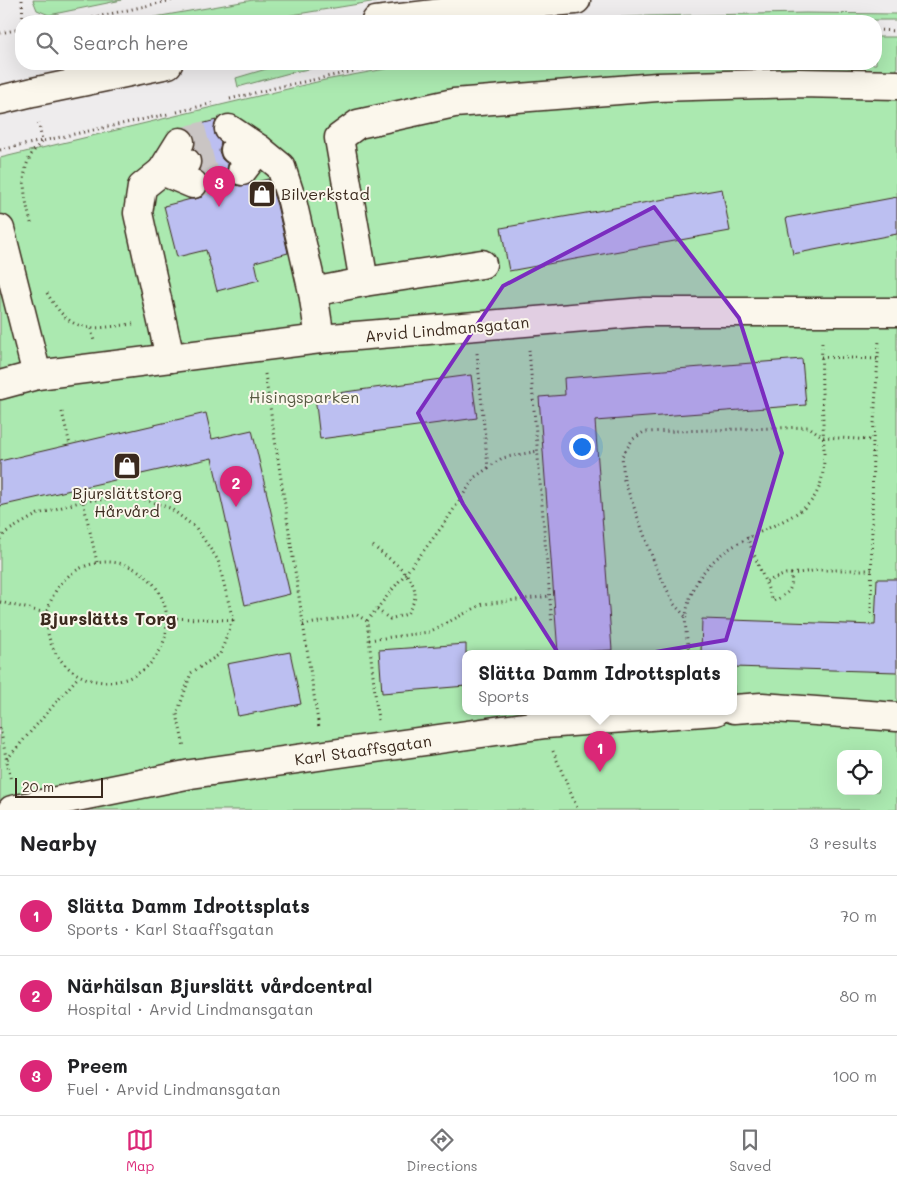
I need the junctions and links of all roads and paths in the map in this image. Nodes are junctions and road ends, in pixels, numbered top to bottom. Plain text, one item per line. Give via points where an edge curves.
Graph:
1 (22, 0) edge
2 (172, 0) edge
3 (576, 0) edge
4 (23, 15) edge
5 (105, 15) edge
6 (426, 15) edge
7 (15, 30) edge
8 (882, 30) edge
9 (897, 30) edge
10 (0, 33) edge
11 (140, 70) edge
12 (359, 70) edge
13 (897, 85) edge
14 (0, 100) edge
15 (42, 142) junction
16 (0, 150) edge
17 (241, 150) tunnel mouth
18 (180, 165) tunnel mouth
19 (0, 229) edge
20 (32, 230) dead end
21 (482, 264) dead end
22 (364, 282) junction
23 (45, 284) dead end
24 (313, 292) junction
25 (897, 312) edge
26 (133, 324) dead end
27 (473, 326) junction
28 (822, 332) dead end
29 (879, 335) dead end
30 (320, 340) junction
31 (529, 343) dead end
32 (821, 357) junction
33 (170, 358) junction
34 (878, 358) junction
35 (264, 371) dead end
36 (37, 375) junction
37 (0, 385) edge
38 (62, 412) dead end
39 (823, 437) junction
40 (873, 440) junction
41 (70, 445) dead end
42 (538, 451) junction
43 (488, 468) junction
44 (80, 488) dead end
45 (83, 501) junction
46 (747, 537) junction
47 (0, 539) edge
48 (373, 546) dead end
49 (97, 562) junction
50 (872, 570) junction
51 (405, 574) junction
52 (791, 574) junction
53 (766, 582) junction
54 (550, 596) junction
55 (0, 602) edge
56 (376, 609) junction
57 (46, 612) junction
58 (871, 613) dead end
59 (686, 617) junction
60 (167, 618) junction
61 (233, 620) junction
62 (367, 621) junction
63 (552, 624) dead end
64 (303, 625) junction
65 (369, 640) junction
66 (689, 650) edge
67 (79, 676) junction
68 (737, 709) edge
69 (663, 715) edge
70 (897, 717) edge
71 (378, 723) dead end
72 (545, 724) junction
73 (0, 728) edge
74 (320, 734) dead end
75 (7, 759) junction
76 (191, 774) junction
77 (12, 799) edge
78 (578, 810) edge

1 - 4 path
2 - 5 path
3 - 6 street
7 - 10 path
8 - 9 path
11 - 14 street
12 - 15 path
13 - 22 street via 799,83 648,88 454,103 358,124 339,138
15 - 16 path
15 - 20 path via 29,157 25,175 23,193
17 - 24 street via 281,167
18 - 33 street via 142,187 138,213
19 - 36 street
21 - 22 street
22 - 24 street
23 - 26 path via 59,312 74,325 92,329
24 - 30 street
25 - 27 street, Arvid Lindmansgatan via 644,312
27 - 30 street, Arvid Lindmansgatan
27 - 43 path
28 - 32 path
29 - 34 path
30 - 33 street, Arvid Lindmansgatan
31 - 42 path
32 - 34 path
32 - 39 path
33 - 36 street, Arvid Lindmansgatan
34 - 40 path
35 - 64 path
36 - 37 street, Arvid Lindmansgatan
38 - 41 path
39 - 40 path
39 - 46 path via 823,470 817,493 791,517
39 - 59 path via 809,427 644,432 633,439 622,456 624,480 656,567 674,604
40 - 50 path
42 - 43 path via 502,458
42 - 54 path
43 - 51 path via 475,477
44 - 45 path
45 - 47 path via 38,514 6,532
45 - 49 path
45 - 61 path via 137,497 170,508 196,528 218,560
46 - 53 path
46 - 59 path via 728,548 706,570 694,589
48 - 51 path
49 - 57 path via 73,571 55,589
49 - 60 path via 122,563 144,574 161,594
50 - 52 path via 820,570
50 - 58 path
51 - 56 path
51 - 56 path via 413,584 415,597 407,614 390,619
52 - 53 path
52 - 53 path via 791,586 786,596 774,601
54 - 63 path
54 - 65 path via 483,604 429,632
55 - 57 path
56 - 62 path
57 - 67 path via 48,638 60,660
59 - 66 path
60 - 61 path
60 - 67 path via 163,643 150,664 128,678 104,682
61 - 76 path via 220,654 192,673 177,714
62 - 64 path via 356,615
62 - 65 path
64 - 74 path
65 - 71 path
67 - 75 path
68 - 70 street via 762,707
69 - 72 street, Karl Staaffsgatan
72 - 76 street, Karl Staaffsgatan
72 - 78 path
73 - 75 path
75 - 77 path
76 - 77 street, Karl Staaffsgatan

